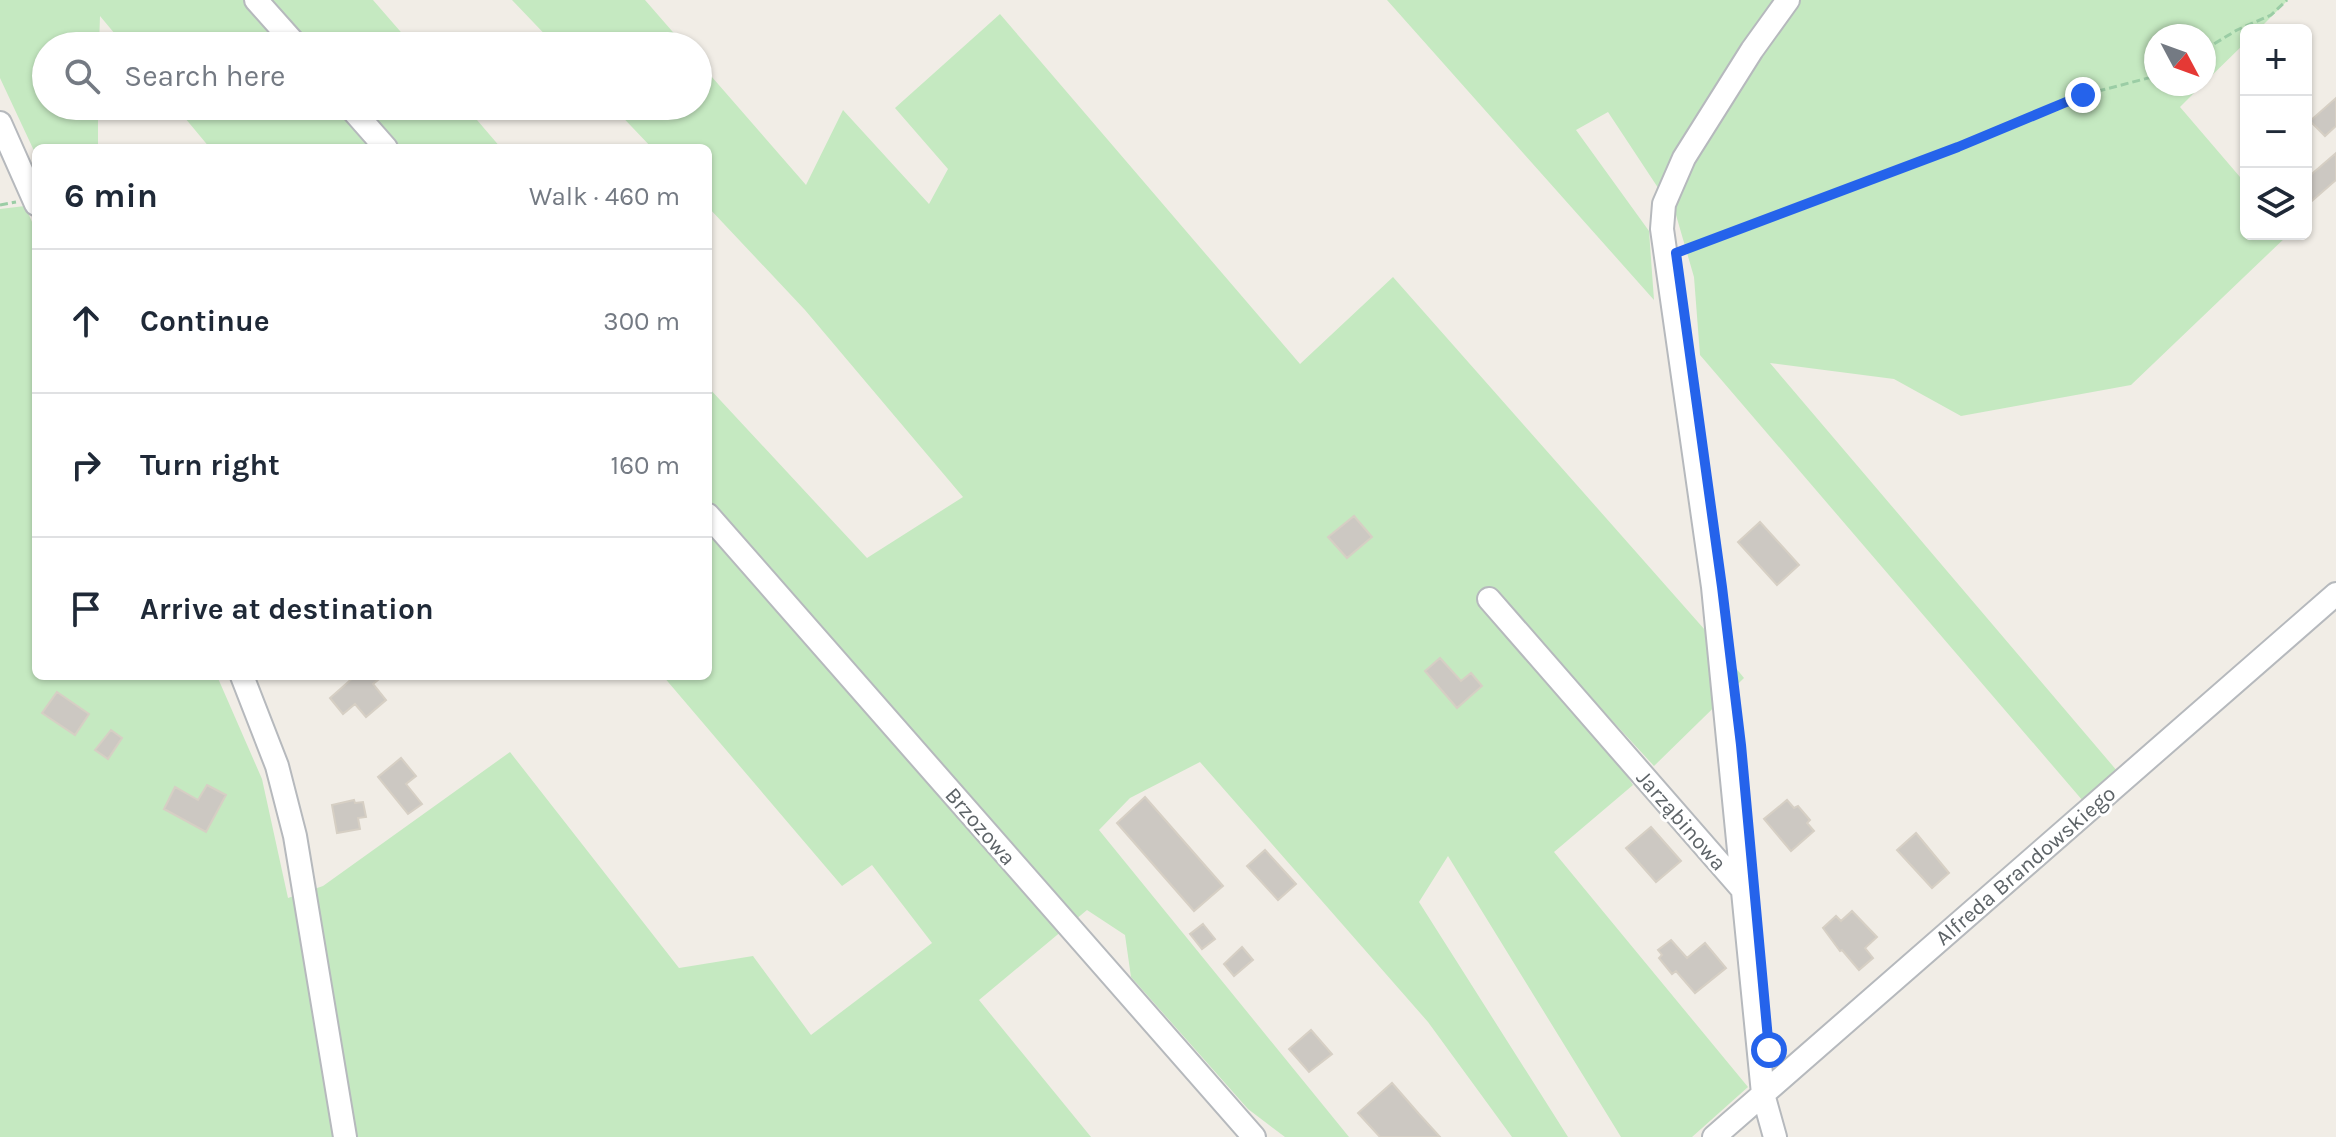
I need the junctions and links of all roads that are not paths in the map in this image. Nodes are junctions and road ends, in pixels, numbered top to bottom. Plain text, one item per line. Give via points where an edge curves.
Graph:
1 (256, 0) edge
2 (1788, 0) edge
3 (285, 32) edge
4 (361, 120) edge
5 (0, 123) edge
6 (382, 144) edge
7 (32, 195) edge
8 (712, 520) edge
9 (2336, 594) edge
10 (1489, 599) dead end
11 (244, 680) edge
12 (1743, 890) junction
13 (1763, 1094) junction
14 (345, 1137) edge
15 (1254, 1137) edge
16 (1714, 1137) edge
17 (1775, 1137) edge

1 - 3 street
2 - 12 street via 1684,158 1664,204 1662,229 1713,587
4 - 6 street
5 - 7 street
8 - 15 street, Brzozowa
9 - 13 street, Alfreda Brandowskiego
10 - 12 street, Jarząbinowa
11 - 14 street via 277,766 295,836
12 - 13 street, Jarząbinowa
13 - 16 street, Alfreda Brandowskiego
13 - 17 street, Jarząbinowa

